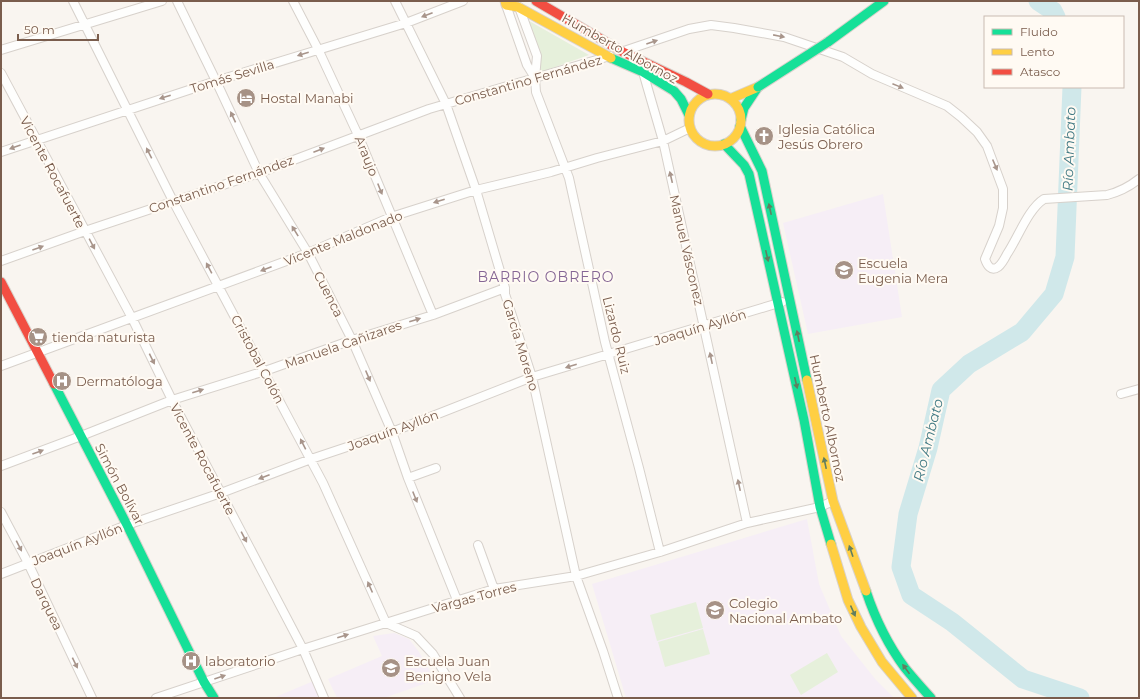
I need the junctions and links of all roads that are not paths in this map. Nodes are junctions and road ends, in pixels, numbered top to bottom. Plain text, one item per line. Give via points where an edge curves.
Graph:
1 (73, 1) edge
2 (162, 1) edge
3 (177, 1) edge
4 (293, 1) edge
5 (395, 1) edge
6 (463, 1) edge
7 (536, 1) edge
8 (884, 1) edge
9 (505, 3) edge
10 (517, 4) edge
11 (406, 23) junction
12 (84, 25) junction
13 (1, 50) edge
14 (318, 50) junction
15 (623, 52) junction
16 (608, 57) junction
17 (642, 72) junction
18 (1, 74) edge
19 (535, 78) junction
20 (216, 81) junction
21 (758, 87) junction
22 (708, 94) junction
23 (730, 98) junction
24 (446, 104) junction
25 (127, 110) junction
26 (689, 116) junction
27 (740, 123) junction
28 (690, 128) junction
29 (358, 135) junction
30 (35, 140) junction
31 (662, 141) junction
32 (724, 144) junction
33 (1, 152) edge
34 (565, 167) junction
35 (259, 173) junction
36 (1139, 180) edge
37 (476, 190) junction
38 (173, 201) junction
39 (391, 217) junction
40 (85, 231) junction
41 (308, 253) junction
42 (1, 261) edge
43 (1, 282) edge
44 (219, 286) junction
45 (505, 288) junction
46 (790, 301) junction
47 (778, 303) junction
48 (433, 315) junction
49 (132, 318) junction
50 (704, 326) junction
51 (352, 340) junction
52 (38, 353) junction
53 (608, 354) junction
54 (1, 366) edge
55 (265, 371) junction
56 (532, 377) junction
57 (1139, 389) edge
58 (1121, 394) dead end
59 (172, 400) junction
60 (392, 432) junction
61 (81, 436) junction
62 (311, 459) junction
63 (1, 466) edge
64 (436, 468) dead end
65 (408, 478) junction
66 (221, 493) junction
67 (833, 501) junction
68 (820, 507) junction
69 (1, 512) edge
70 (747, 523) junction
71 (127, 525) junction
72 (478, 545) dead end
73 (660, 552) junction
74 (28, 563) junction
75 (1, 574) edge
76 (576, 576) junction
77 (494, 589) junction
78 (457, 600) junction
79 (386, 623) junction
80 (302, 649) junction
81 (204, 682) junction
82 (92, 698) edge
83 (156, 698) edge
84 (214, 698) edge
85 (324, 698) edge
86 (460, 698) edge
87 (618, 698) edge
88 (912, 698) edge
89 (931, 698) edge

1 - 12 street, Cristobal Colón
2 - 12 street
3 - 20 street, Cuenca
4 - 14 street, Araujo
5 - 11 street, García Moreno
6 -> 11 street, Tomás Sevilla
7 - 15 main road, Humberto Albornoz
8 - 21 main road, bridge via 828,42
9 - 10 main road, Humberto Albornoz
9 - 19 street, Lizardo Ruiz via 527,65
10 - 16 main road, Humberto Albornoz
10 - 19 street, Lizardo Ruiz via 537,56
11 - 14 street, Tomás Sevilla
11 - 24 street, García Moreno
12 - 13 street
12 - 25 street, Cristobal Colón
14 -> 20 street, Tomás Sevilla
14 - 29 street, Araujo
15 - 16 street, Constantino Fernández
15 - 22 main road, Humberto Albornoz
15 -> 36 street, Constantino Fernández via 689,29 711,25 734,28 784,37 843,57 872,74 946,106 977,132 986,146 1003,189 1004,208 985,259 990,268 998,266 1004,259 1028,218 1044,199 1117,193
16 - 17 main road, Humberto Albornoz
16 - 19 street, Constantino Fernández
17 - 26 main road, Humberto Albornoz via 674,91
17 - 31 street, Manuel Vásconez
18 - 30 street, Vicente Rocafuerte
19 - 24 street, Constantino Fernández
19 - 34 street, Lizardo Ruiz via 536,92
20 -> 25 street, Tomás Sevilla
35 -> 20 street, Cuenca
21 - 23 main road
21 - 27 main road via 744,108
22 - 23 main road via 716,93
22 - 26 main road via 695,102
23 - 27 main road via 740,112
24 - 29 street, Constantino Fernández
24 - 37 street, García Moreno
25 - 30 street, Tomás Sevilla
38 -> 25 street, Cristobal Colón
26 - 28 main road
27 - 32 main road via 737,134
46 -> 27 main road, Humberto Albornoz via 762,171
28 - 31 street, Vicente Maldonado
28 - 32 main road via 700,142 716,146
35 -> 29 street, Constantino Fernández
29 -> 39 street, Araujo
30 -> 33 street, Tomás Sevilla
30 - 40 street, Vicente Rocafuerte
31 - 34 street, Vicente Maldonado
50 -> 31 street, Manuel Vásconez
32 -> 47 main road, Humberto Albornoz via 744,165 748,174
34 - 37 street, Vicente Maldonado
34 - 53 street, Lizardo Ruiz
35 - 38 street, Constantino Fernández
41 -> 35 street, Cuenca
37 -> 39 street, Vicente Maldonado
37 - 45 street, García Moreno
38 - 40 street, Constantino Fernández
44 -> 38 street, Cristobal Colón
39 - 41 street, Vicente Maldonado
39 - 48 street, Araujo
42 -> 40 street, Constantino Fernández
40 -> 49 street, Vicente Rocafuerte
41 -> 44 street, Vicente Maldonado
41 - 51 street, Cuenca
43 - 52 main road, Simón Bolívar
44 - 49 street, Vicente Maldonado
44 - 55 street, Cristobal Colón
45 - 48 street, Manuela Cañizares
45 - 56 street, García Moreno
46 - 47 street, Joaquín Ayllón
67 -> 46 main road, Humberto Albornoz
47 - 50 street, Joaquín Ayllón
47 -> 68 main road, Humberto Albornoz
51 -> 48 street, Manuela Cañizares
49 - 52 street, Vicente Maldonado
49 -> 59 street, Vicente Rocafuerte
50 - 53 street, Joaquín Ayllón
70 -> 50 street, Manuel Vásconez
51 - 55 street, Manuela Cañizares
51 -> 60 street, Cuenca
52 - 54 street, Vicente Maldonado
52 - 61 main road, Simón Bolívar
53 -> 56 street, Joaquín Ayllón
53 - 73 street, Lizardo Ruiz
59 -> 55 street, Manuela Cañizares
62 -> 55 street, Cristobal Colón
56 - 60 street, Joaquín Ayllón
56 - 76 street, García Moreno
57 - 58 street
59 - 61 street, Manuela Cañizares
59 - 66 street, Vicente Rocafuerte
60 - 62 street, Joaquín Ayllón
60 - 65 street, Cuenca
63 -> 61 street, Manuela Cañizares
61 - 71 main road, Simón Bolívar
62 -> 66 street, Joaquín Ayllón
79 -> 62 street, Cristobal Colón
64 - 65 street
65 -> 78 street, Cuenca
66 - 71 street, Joaquín Ayllón
66 -> 80 street, Vicente Rocafuerte
67 - 68 street, Vargas Torres
89 -> 67 main road, Humberto Albornoz via 905,668 889,643 871,606
68 - 70 street, Vargas Torres
68 -> 88 main road, Humberto Albornoz via 848,600 860,627 882,662
69 -> 74 street, Darquea
70 - 73 street, Vargas Torres
71 - 74 street, Joaquín Ayllón
71 - 81 main road, Simón Bolívar
72 - 77 street
73 - 76 street, Vargas Torres
74 - 75 street, Joaquín Ayllón
74 -> 82 street, Darquea
76 - 77 street, Vargas Torres
76 - 87 street, García Moreno
77 - 78 street, Vargas Torres
78 - 79 street, Vargas Torres
80 -> 79 street, Vargas Torres
79 - 86 street via 416,636 433,654
81 -> 80 street, Vargas Torres
80 - 85 street, Vicente Rocafuerte
81 - 83 street, Vargas Torres
81 - 84 main road, Simón Bolívar

